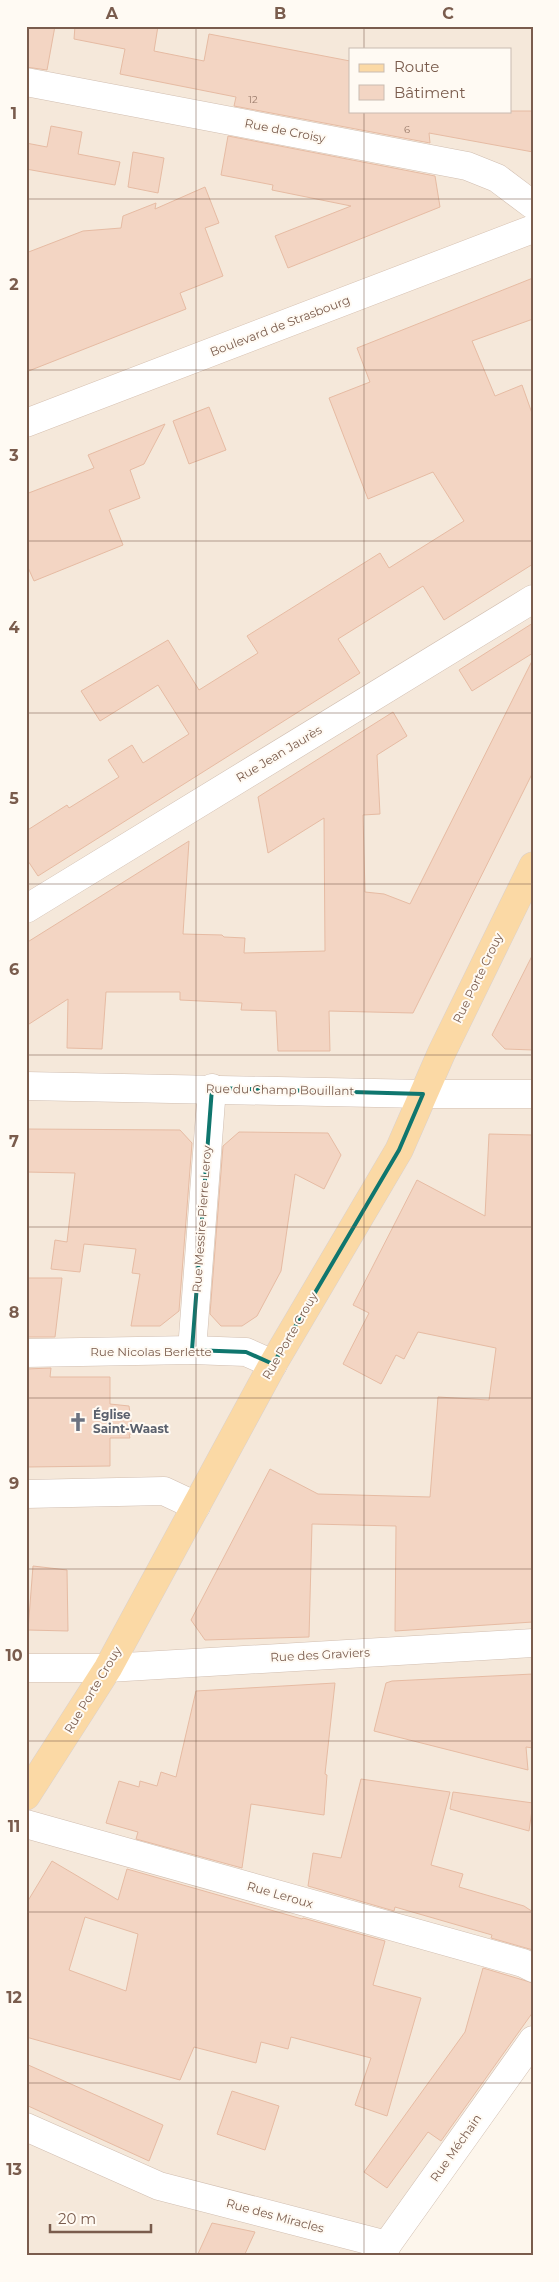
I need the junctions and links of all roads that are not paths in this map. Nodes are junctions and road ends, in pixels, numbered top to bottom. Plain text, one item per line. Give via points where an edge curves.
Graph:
1 (26, 82) edge
2 (533, 205) edge
3 (533, 229) edge
4 (26, 423) edge
5 (533, 599) edge
6 (533, 866) edge
7 (26, 910) edge
8 (26, 1086) edge
9 (212, 1088) junction
10 (423, 1094) junction
11 (533, 1094) edge
12 (192, 1350) junction
13 (26, 1353) edge
14 (273, 1364) junction
15 (26, 1494) edge
16 (196, 1506) junction
17 (533, 1643) edge
18 (26, 1668) edge
19 (108, 1668) junction
20 (26, 1796) edge
21 (26, 1824) edge
22 (533, 1968) edge
23 (533, 2040) edge
24 (26, 2127) edge
25 (383, 2250) edge

1 - 2 street, Rue de Croisy via 467,166 497,178
3 - 4 street, Boulevard de Strasbourg
5 - 7 street, Rue Jean Jaurès
6 - 10 main road, Rue Porte Crouy
8 - 9 street, Rue du Champ Bouillant
9 - 10 street, Rue du Champ Bouillant
9 - 12 street, Rue Messire Pierre Leroy
10 - 11 street, Rue du Champ Bouillant
10 - 14 main road, Rue Porte Crouy via 399,1150
12 - 13 street, Rue Nicolas Berlette
12 - 14 street, Rue Nicolas Berlette via 246,1352
14 - 16 main road, Rue Porte Crouy
15 - 16 street via 164,1491
16 - 19 main road, Rue Porte Crouy
17 - 19 street, Rue des Graviers
18 - 19 street, Rue des Graviers
19 - 20 main road, Rue Porte Crouy
21 - 22 street, Rue Leroux
23 - 25 street, Rue Méchain
24 - 25 street, Rue des Miracles via 159,2186

